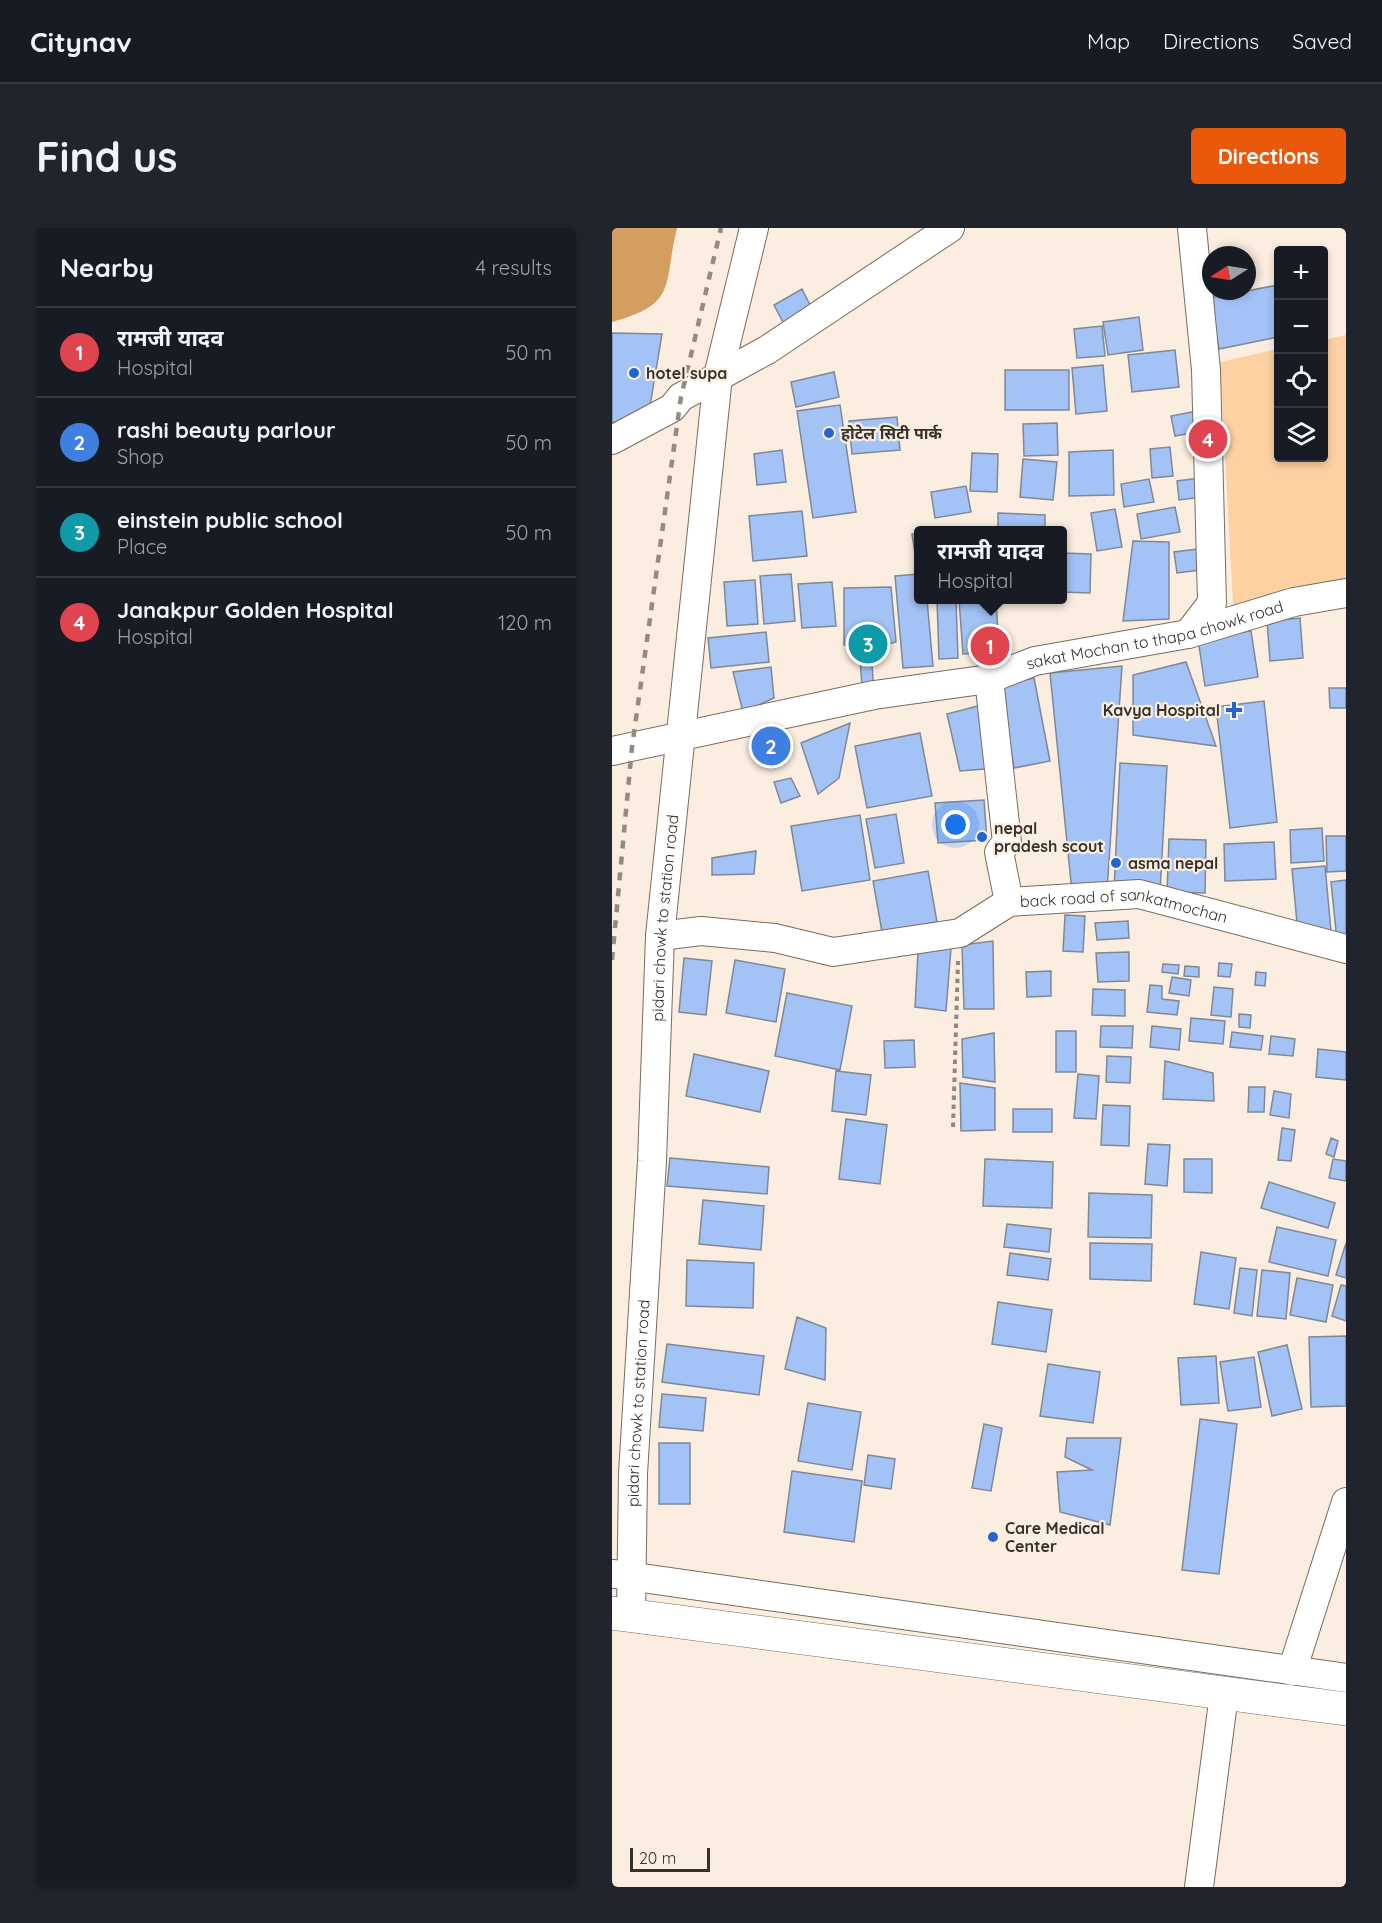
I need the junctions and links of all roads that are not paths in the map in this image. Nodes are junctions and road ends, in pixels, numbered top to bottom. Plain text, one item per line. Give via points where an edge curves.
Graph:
1 (754, 228) edge
2 (950, 228) edge
3 (1192, 228) edge
4 (718, 376) junction
5 (612, 440) edge
6 (1346, 593) edge
7 (1188, 634) junction
8 (989, 679) junction
9 (680, 737) junction
10 (612, 751) edge
11 (1009, 902) junction
12 (660, 936) junction
13 (1346, 949) edge
14 (1346, 1502) edge
15 (622, 1575) edge
16 (622, 1614) edge
17 (1292, 1671) junction
18 (1346, 1678) edge
19 (1224, 1694) junction
20 (1346, 1709) edge
21 (1199, 1887) edge

1 - 4 street, pidari chowk to station road
2 - 4 street via 767,350
3 - 7 street via 1206,370 1212,603
4 - 5 street via 681,397 672,408
4 - 9 street, pidari chowk to station road
6 - 7 street, sakat Mochan to thapa chowk road via 1294,602
7 - 8 street, sakat Mochan to thapa chowk road via 1035,661
8 - 9 street, sakat Mochan to thapa chowk road via 874,695
8 - 11 street via 1007,842 999,852
9 - 10 street, sakat Mochan to thapa chowk road
9 - 12 street, pidari chowk to station road
11 - 12 street, back road of sankatmochan via 960,933 833,952 774,938 701,931
11 - 13 street, back road of sankatmochan via 1139,894
12 - 15 street, pidari chowk to station road via 652,1161 633,1474
14 - 17 street
15 - 16 street, pidari chowk to station road
15 - 17 street
16 - 19 highway
17 - 18 street
19 - 20 highway
19 - 21 street

